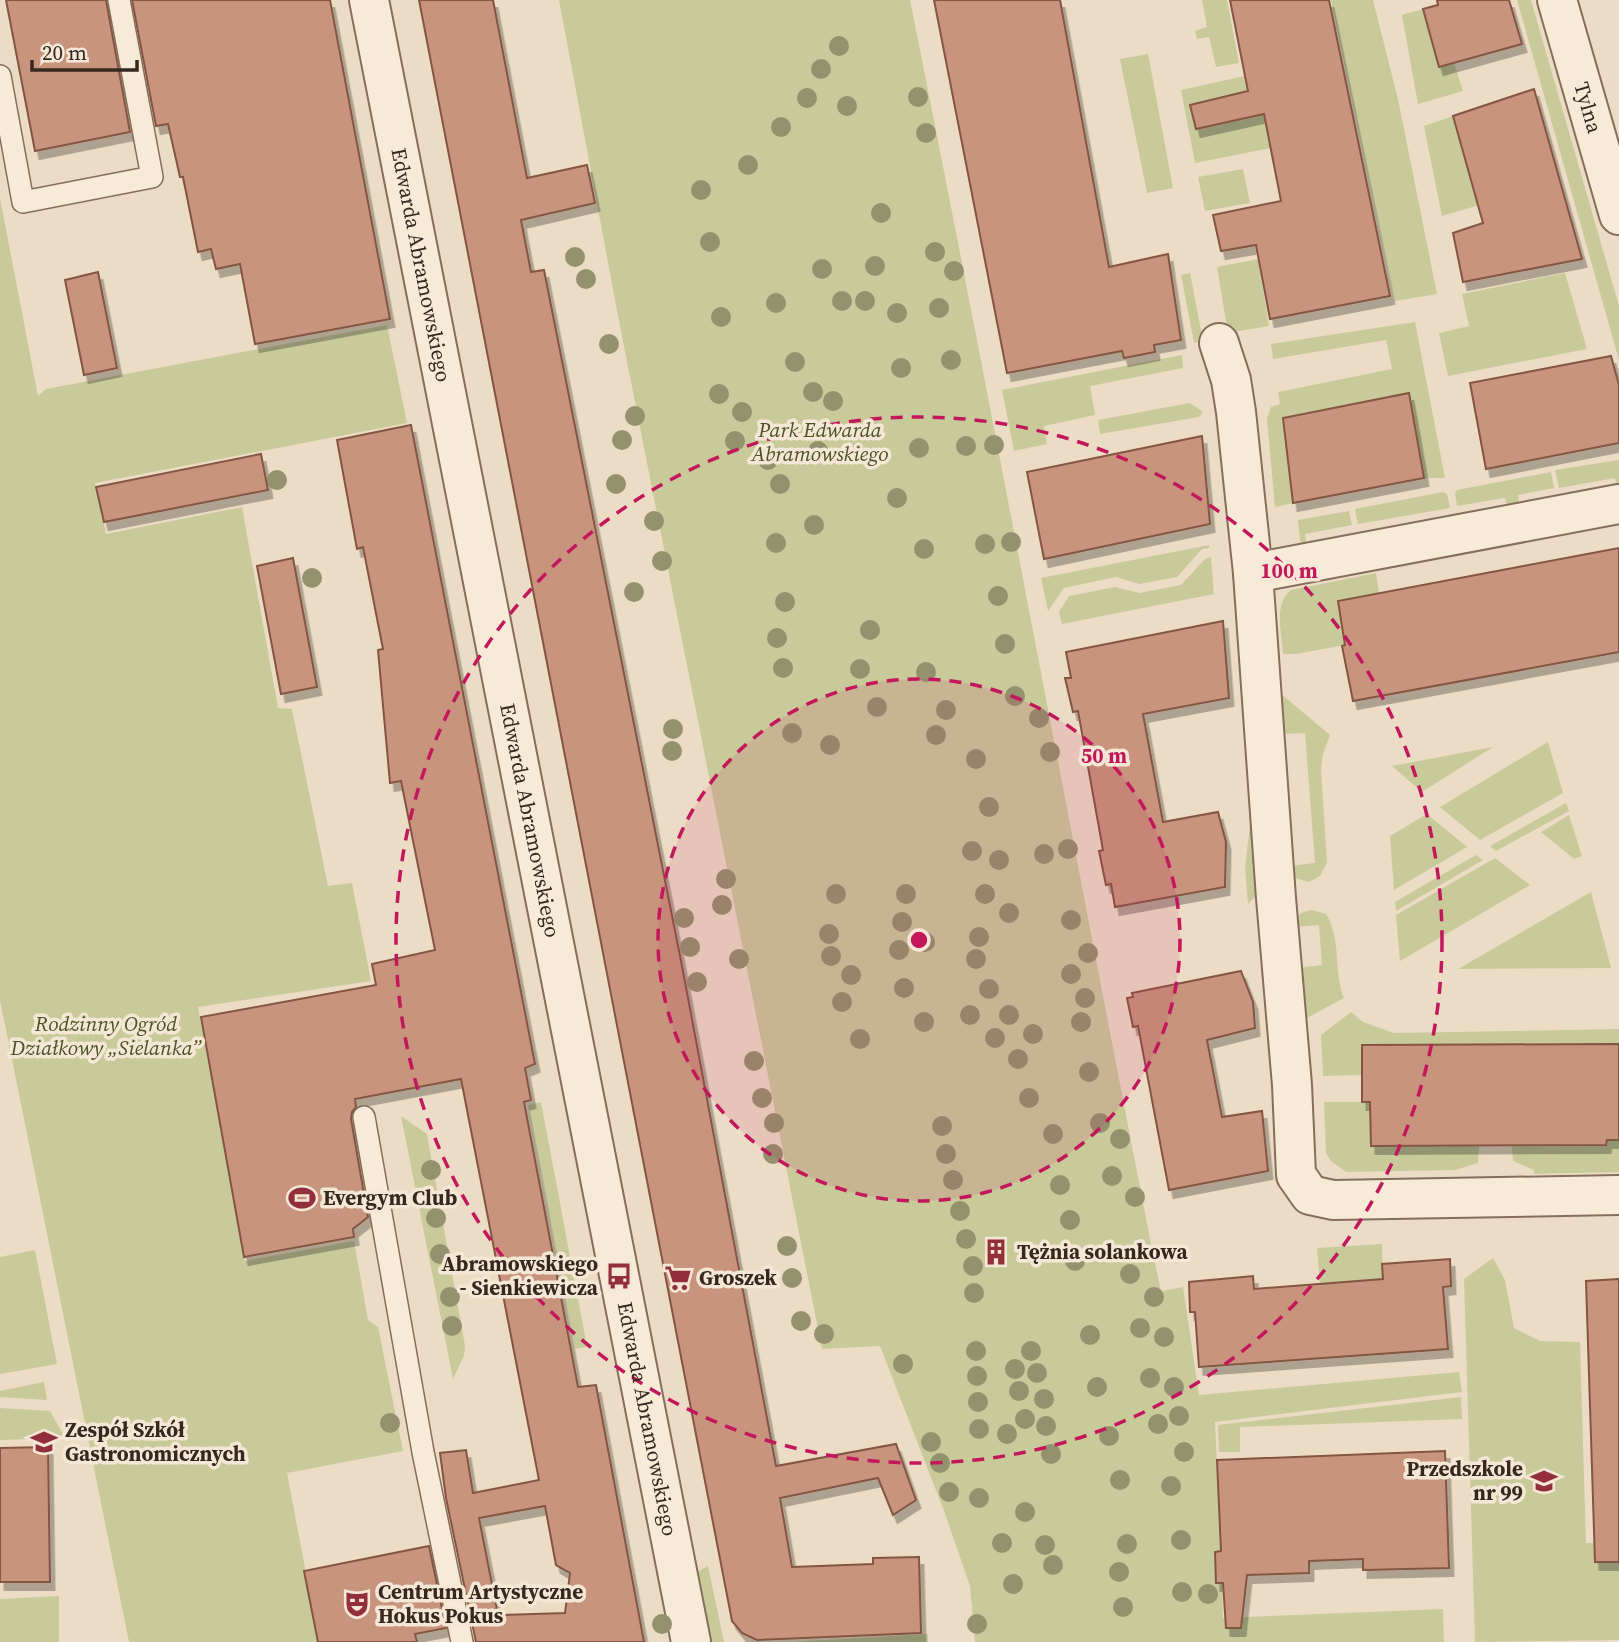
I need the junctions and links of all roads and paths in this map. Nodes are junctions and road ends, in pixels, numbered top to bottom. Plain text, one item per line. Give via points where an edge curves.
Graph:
1 (119, 0) edge
2 (369, 0) edge
3 (1557, 0) edge
4 (0, 76) edge
5 (1607, 127) edge
6 (1619, 215) edge
7 (1219, 343) dead end
8 (1619, 504) edge
9 (1253, 573) junction
10 (365, 1116) dead end
11 (1619, 1195) edge
12 (462, 1642) edge
13 (691, 1642) edge

1 - 4 lane via 152,177 23,202
2 - 13 street, Edwarda Abramowskiego
3 - 5 street, Tylna
5 - 6 street, Tylna
7 - 9 street via 1236,412
8 - 9 street
9 - 11 street via 1296,1175 1310,1195 1333,1200
10 - 12 lane via 423,1452

